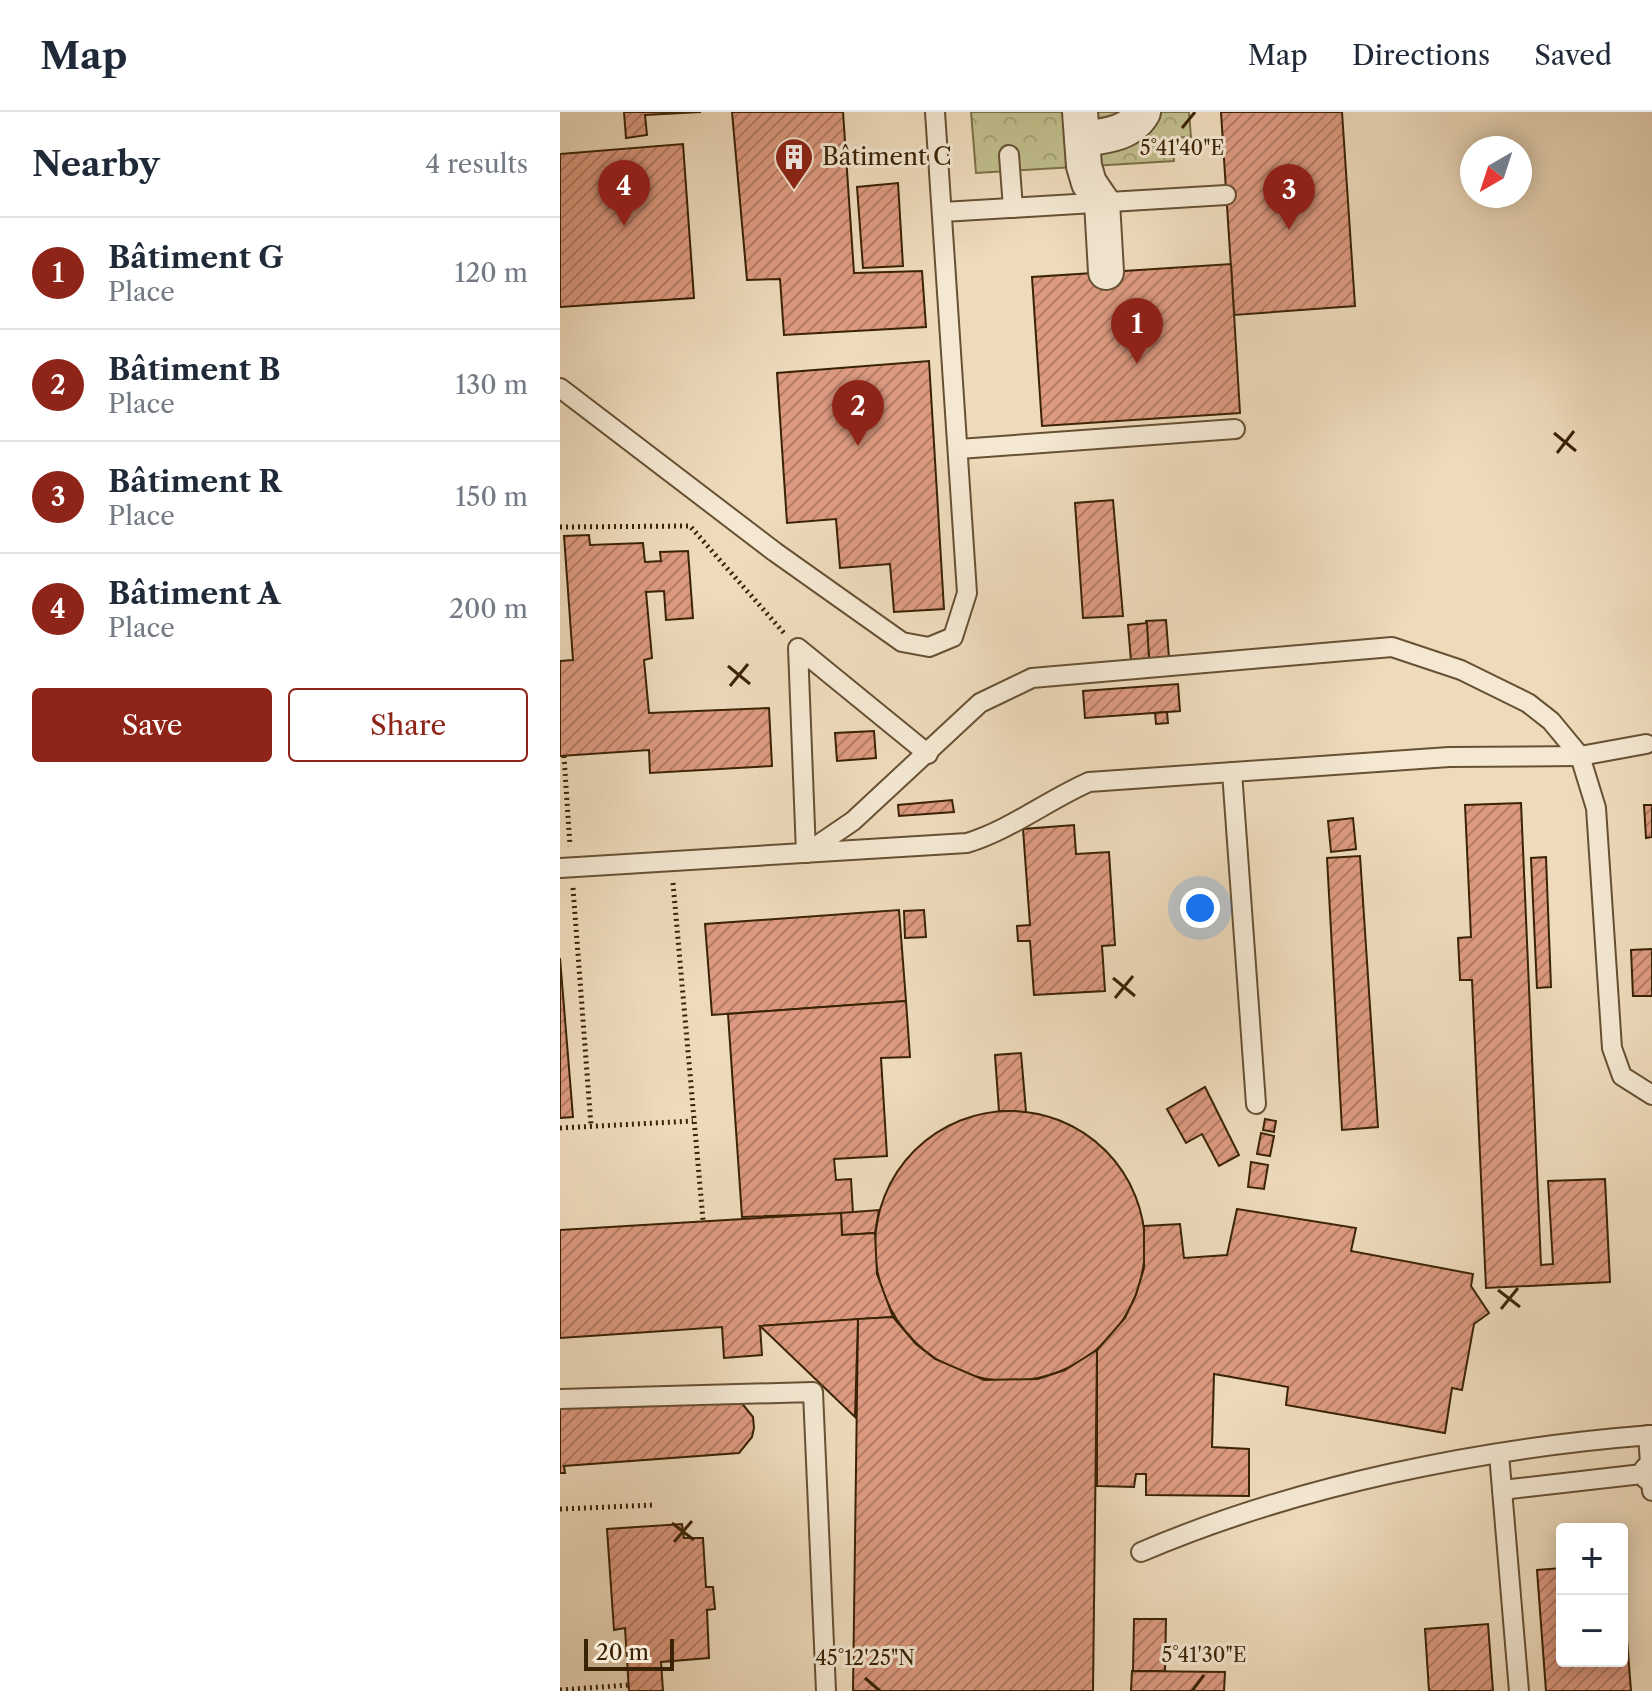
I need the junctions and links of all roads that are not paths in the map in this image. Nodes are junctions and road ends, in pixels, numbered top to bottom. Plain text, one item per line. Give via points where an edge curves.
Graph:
1 (935, 112) edge
2 (1143, 112) edge
3 (1081, 126) edge
4 (1009, 155) dead end
5 (1226, 195) dead end
6 (1102, 202) junction
7 (1013, 208) junction
8 (943, 212) junction
9 (1106, 272) dead end
10 (560, 388) edge
11 (1235, 429) dead end
12 (959, 449) junction
13 (1646, 744) dead end
14 (928, 754) junction
15 (1580, 756) junction
16 (1232, 772) junction
17 (806, 853) junction
18 (566, 868) edge
19 (1652, 1095) edge
20 (1256, 1104) dead end
21 (560, 1399) edge
22 (1650, 1435) edge
23 (1499, 1454) junction
24 (1652, 1473) edge
25 (1502, 1490) junction
26 (1652, 1491) edge
27 (1141, 1552) dead end
28 (826, 1691) edge
29 (1519, 1691) edge

1 - 8 lane
2 - 3 street via 1136,124 1111,135
3 - 6 street via 1089,183
4 - 7 lane
5 - 6 lane
6 - 7 lane
6 - 9 street
7 - 8 lane
8 - 12 lane
10 - 12 lane via 902,642 929,647 953,637 967,593
11 - 12 lane
13 - 15 lane
14 - 15 lane via 980,703 1032,678 1392,647 1461,670 1528,703
14 - 17 lane via 853,821
14 - 17 lane via 798,648
15 - 16 lane via 1449,757
15 - 19 lane via 1596,808 1612,1048 1622,1076
16 - 17 lane via 1089,782 990,836 967,843
16 - 20 lane
17 - 18 lane
21 - 28 lane via 813,1392
22 - 23 lane
22 - 24 lane
23 - 25 lane
23 - 27 lane via 1273,1502
24 - 25 lane
24 - 26 lane
25 - 29 lane

